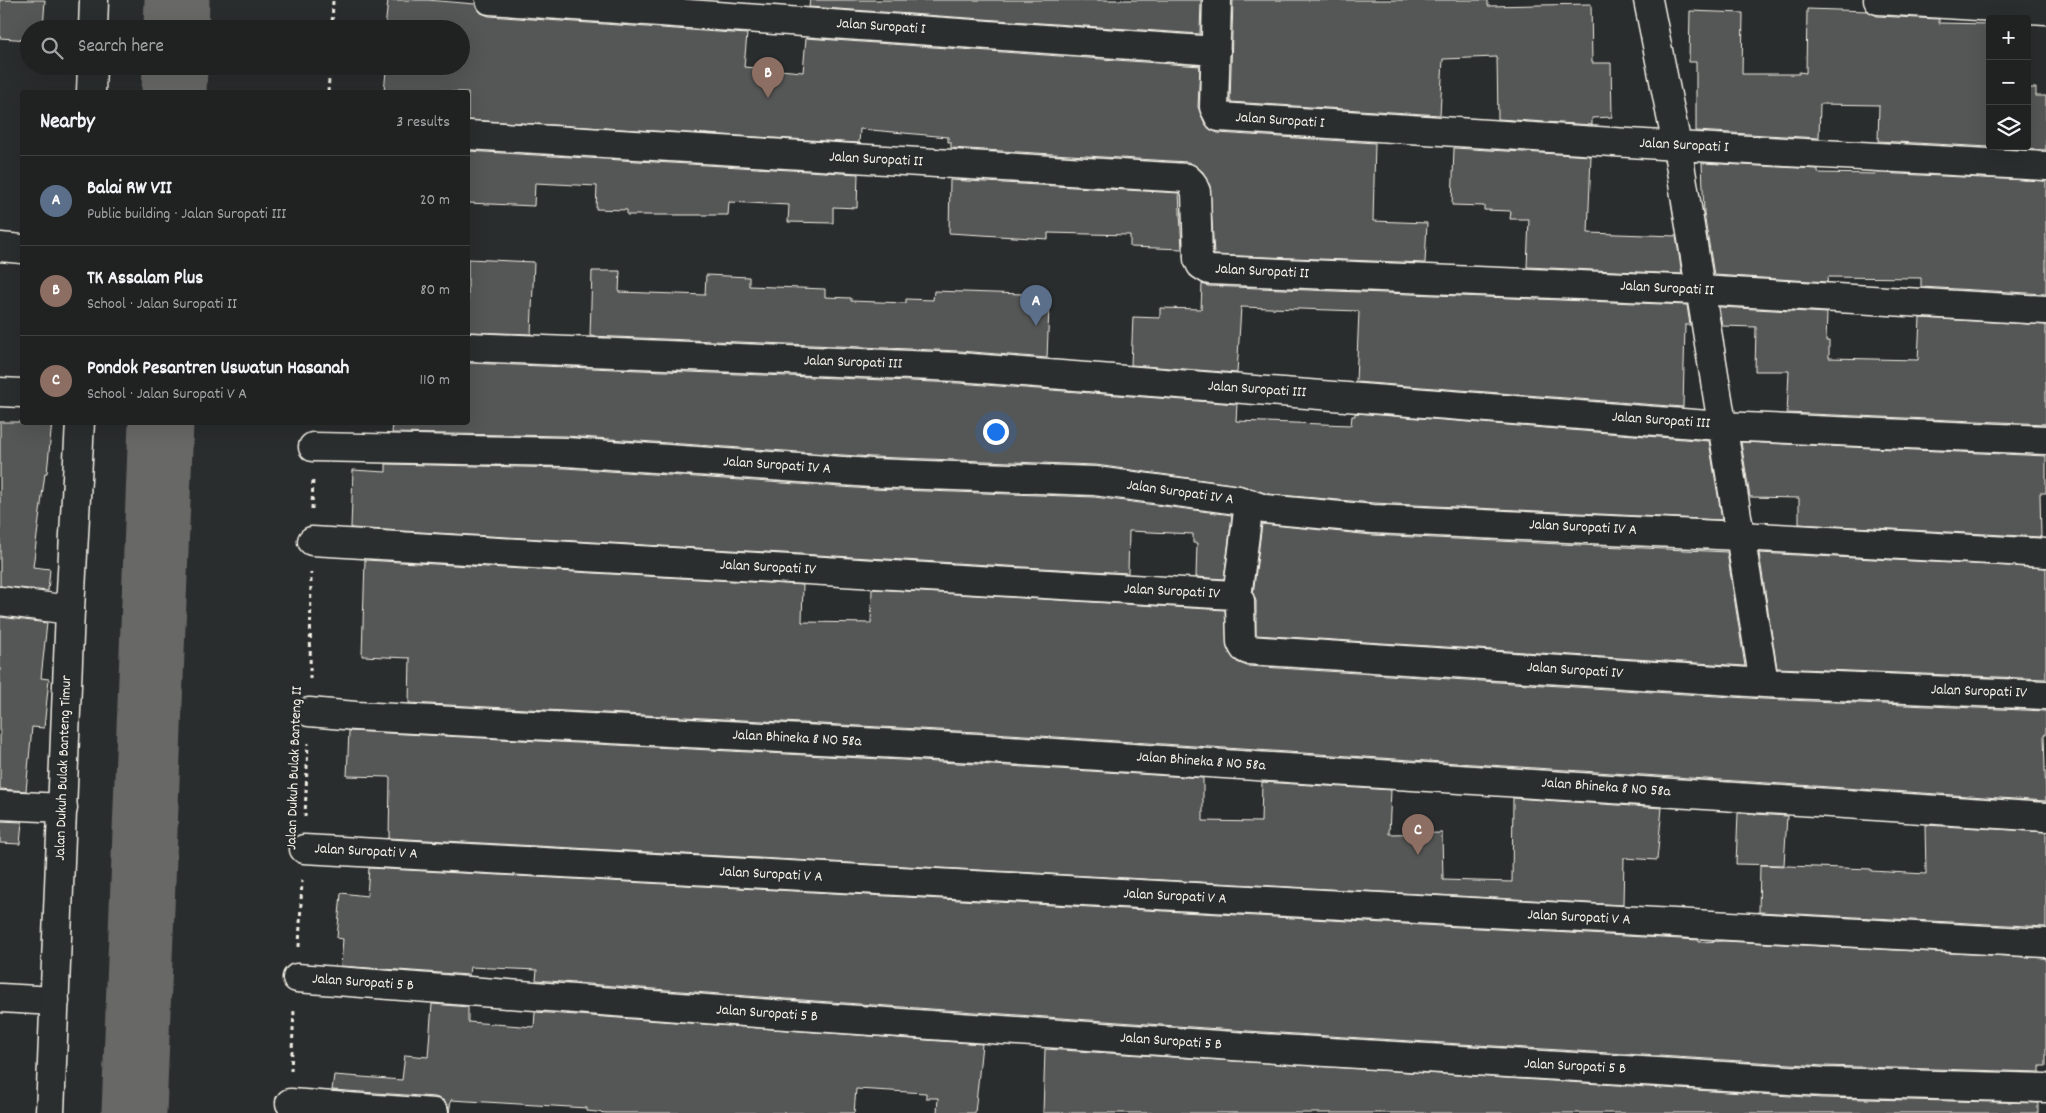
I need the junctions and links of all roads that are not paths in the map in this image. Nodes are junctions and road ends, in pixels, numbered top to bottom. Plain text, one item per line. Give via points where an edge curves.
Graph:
1 (94, 0) edge
2 (490, 0) edge
3 (1216, 0) edge
4 (1648, 0) edge
5 (1878, 0) edge
6 (2046, 10) edge
7 (93, 20) edge
8 (1216, 51) junction
9 (92, 75) edge
10 (91, 90) edge
11 (470, 135) edge
12 (1677, 146) junction
13 (2046, 166) edge
14 (0, 247) edge
15 (20, 249) edge
16 (1700, 290) junction
17 (2046, 310) edge
18 (470, 347) edge
19 (0, 392) edge
20 (20, 393) edge
21 (80, 425) edge
22 (1721, 426) junction
23 (2046, 440) edge
24 (314, 447) road end
25 (1249, 503) junction
26 (1740, 536) junction
27 (312, 540) road end
28 (2046, 553) edge
29 (1237, 596) junction
30 (0, 601) edge
31 (70, 610) junction
32 (1764, 684) junction
33 (2046, 695) edge
34 (309, 712) road end
35 (0, 805) edge
36 (63, 808) junction
37 (2046, 816) edge
38 (304, 848) road end
39 (2046, 943) edge
40 (297, 978) road end
41 (0, 998) edge
42 (55, 1000) junction
43 (2046, 1088) edge
44 (290, 1103) road end
45 (50, 1113) edge
46 (434, 1113) edge

1 - 7 street
2 - 8 street, Jalan Suropati I
3 - 8 street
4 - 12 street
5 - 6 street
8 - 12 street, Jalan Suropati I via 1214,107 1219,117
9 - 10 street
11 - 16 street, Jalan Suropati II via 1187,178 1196,192 1198,259 1201,266 1209,270
12 - 13 street, Jalan Suropati I
12 - 16 street
14 - 15 street
16 - 17 street, Jalan Suropati II
16 - 22 street
18 - 22 street, Jalan Suropati III via 959,367
19 - 20 street
21 - 31 street, Jalan Dukuh Bulak Banteng Timur
22 - 23 street, Jalan Suropati III
22 - 26 street
24 - 25 street, Jalan Suropati IV A via 566,452 871,473 1096,481
25 - 26 street, Jalan Suropati IV A via 1266,509 1373,519
25 - 29 street
26 - 28 street, Jalan Suropati IV A
26 - 32 street
27 - 29 street, Jalan Suropati IV
29 - 32 street, Jalan Suropati IV via 1241,642 1248,650
30 - 31 street
31 - 36 street, Jalan Dukuh Bulak Banteng Timur
32 - 33 street, Jalan Suropati IV
34 - 37 street, Jalan Bhineka 8 NO 58a via 977,748
35 - 36 street
36 - 42 street, Jalan Dukuh Bulak Banteng Timur
38 - 39 street, Jalan Suropati V A
40 - 43 street, Jalan Suropati 5 B via 1262,1048 1823,1082
41 - 42 street
42 - 45 street, Jalan Dukuh Bulak Banteng Timur
44 - 46 street

